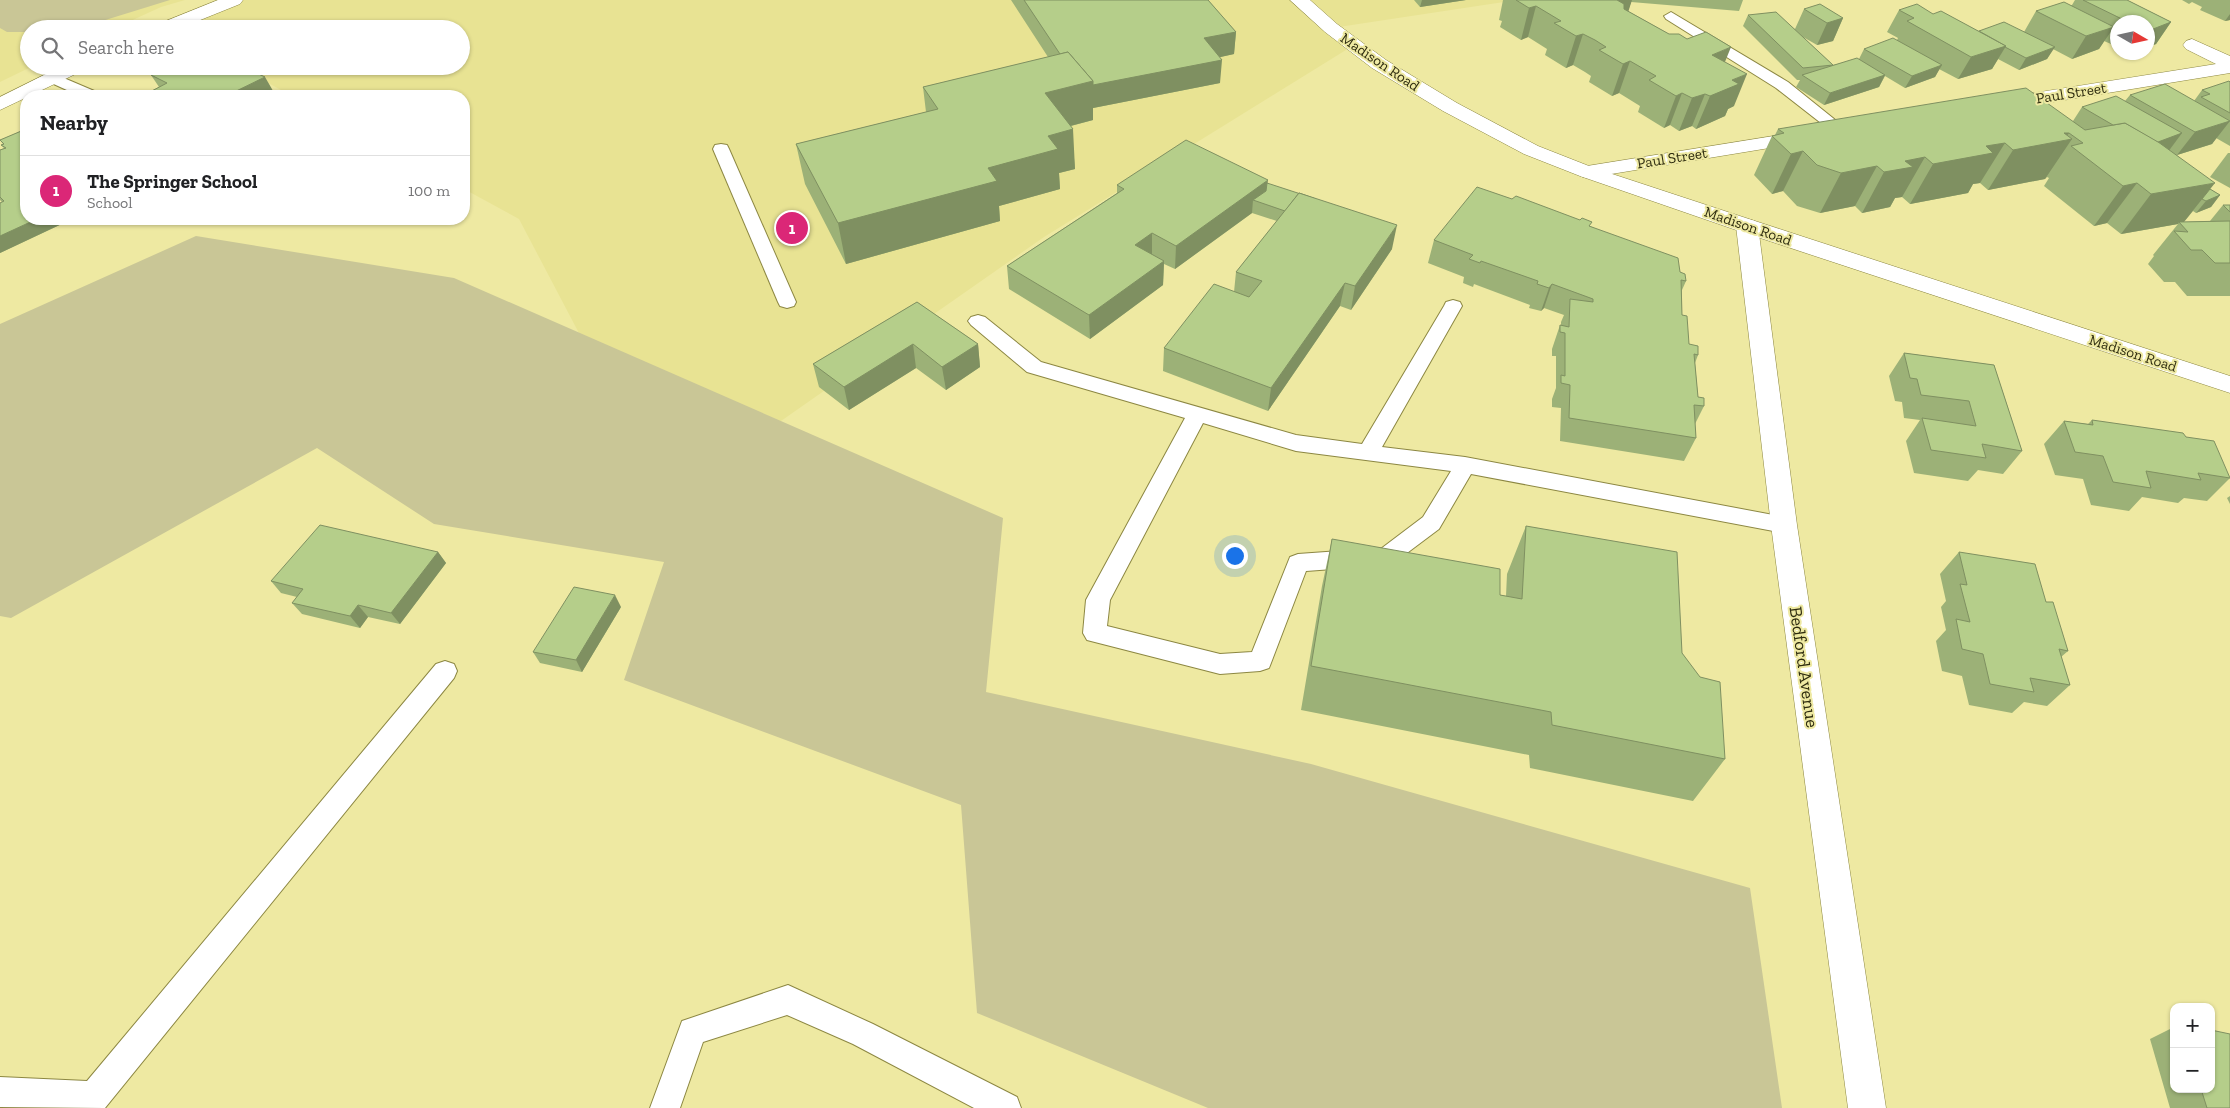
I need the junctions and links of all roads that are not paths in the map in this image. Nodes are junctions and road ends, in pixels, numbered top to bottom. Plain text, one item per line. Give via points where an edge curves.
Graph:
1 (234, 0) edge
2 (1299, 0) edge
3 (1671, 16) dead end
4 (184, 20) edge
5 (2192, 45) dead end
6 (2230, 63) edge
7 (2230, 68) edge
8 (58, 75) edge
9 (52, 78) junction
10 (25, 90) edge
11 (79, 90) edge
12 (20, 92) edge
13 (3, 100) edge
14 (1987, 107) edge
15 (1861, 128) edge
16 (1842, 131) junction
17 (721, 149) dead end
18 (1587, 172) junction
19 (1747, 226) junction
20 (787, 302) dead end
21 (1453, 306) dead end
22 (978, 321) dead end
23 (2230, 385) edge
24 (1197, 415) junction
25 (1368, 452) junction
26 (1465, 465) junction
27 (1784, 525) junction
28 (444, 671) dead end
29 (0, 1092) edge
30 (665, 1108) edge
31 (1006, 1108) edge
32 (1867, 1108) edge

1 - 4 street
2 - 18 street, Madison Road via 1379,64 1450,107 1531,150
3 - 16 lane via 1782,85
5 - 6 street
7 - 14 street, Paul Street
8 - 9 street
9 - 10 street
9 - 11 lane
12 - 13 street
15 - 16 street, Paul Street
16 - 18 street, Paul Street
17 - 20 lane
18 - 19 street, Madison Road
19 - 23 street, Madison Road
19 - 27 street, Bedford Avenue
21 - 25 lane
22 - 24 lane via 1034,368
24 - 25 lane via 1296,443
24 - 26 lane via 1098,600 1095,633 1220,664 1260,661 1298,563 1387,556 1431,523
25 - 26 lane
26 - 27 lane
27 - 32 street, Bedford Avenue
28 - 29 lane via 94,1097
30 - 31 lane via 692,1031 788,1000 863,1034

